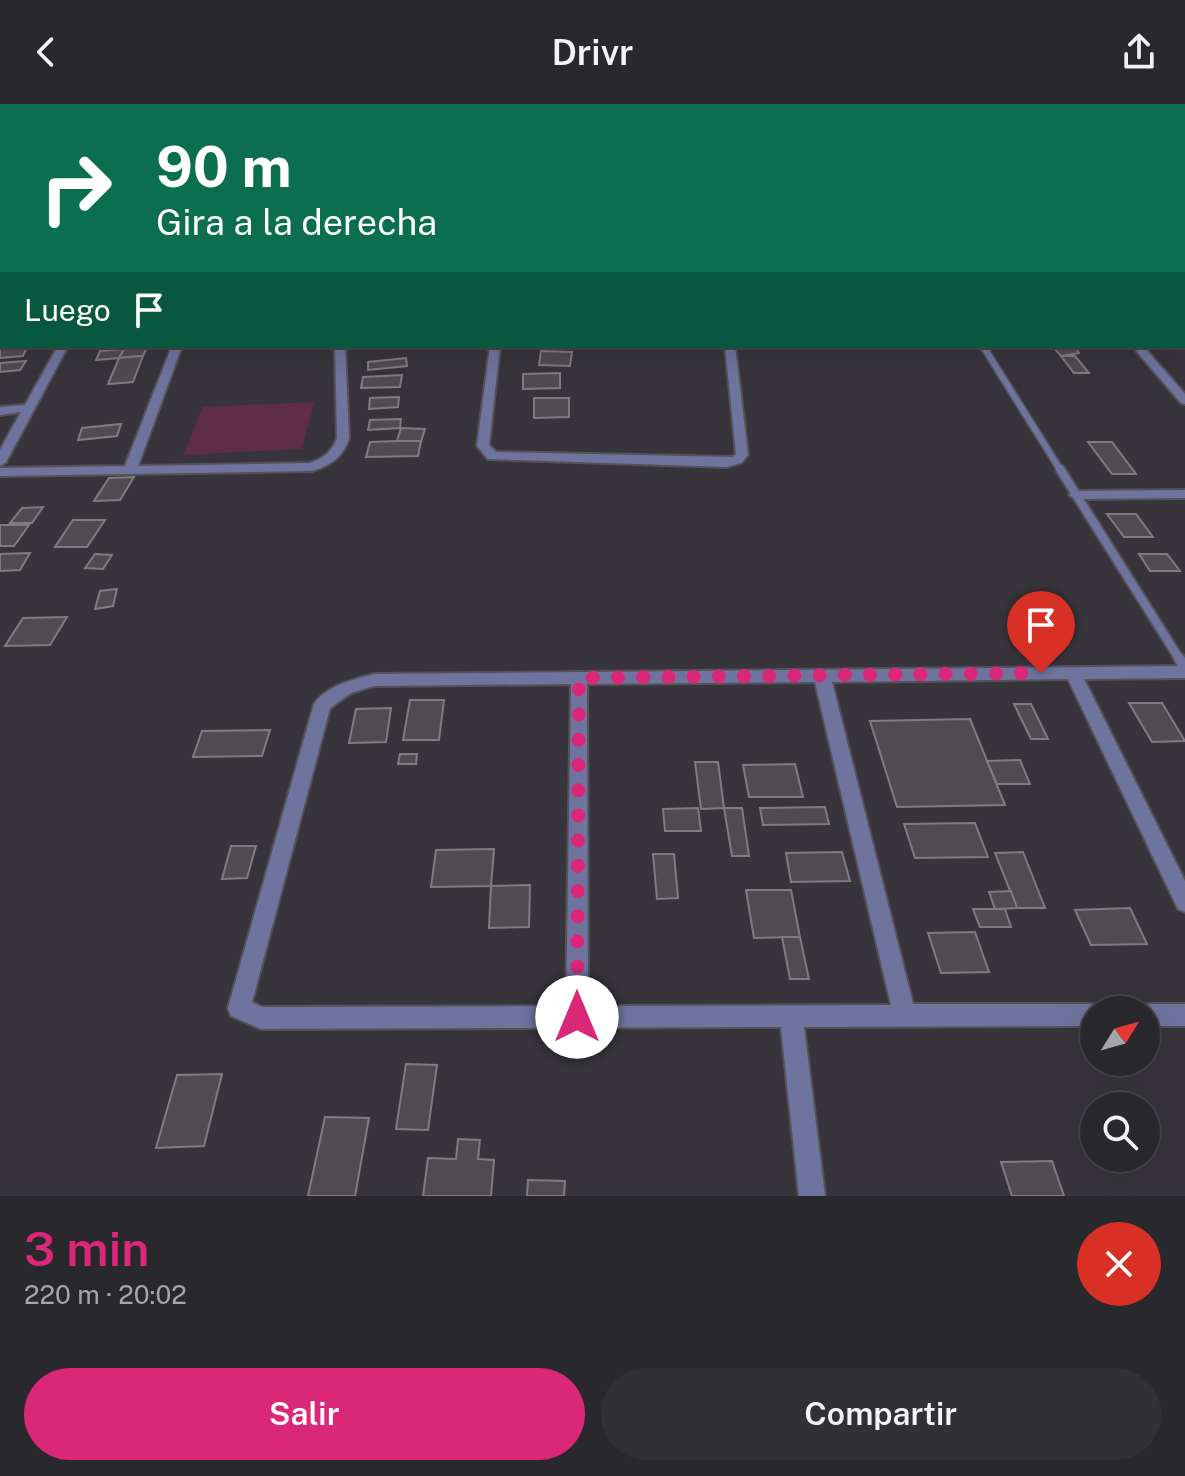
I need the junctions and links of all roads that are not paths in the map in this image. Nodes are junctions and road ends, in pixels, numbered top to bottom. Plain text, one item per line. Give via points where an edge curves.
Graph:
1 (62, 348) edge
2 (176, 348) edge
3 (340, 348) edge
4 (495, 348) edge
5 (730, 348) edge
6 (984, 348) edge
7 (1139, 348) edge
8 (1185, 401) edge
9 (29, 408) junction
10 (0, 411) edge
11 (0, 462) edge
12 (130, 469) junction
13 (0, 472) edge
14 (1185, 494) edge
15 (1076, 495) junction
16 (1185, 670) edge
17 (1073, 673) junction
18 (822, 676) junction
19 (579, 678) junction
20 (1185, 902) edge
21 (1080, 1015) edge
22 (1160, 1015) edge
23 (1185, 1015) edge
24 (791, 1016) junction
25 (905, 1016) junction
26 (577, 1017) junction
27 (812, 1196) edge

1 - 9 street
2 - 12 street
3 - 12 street via 343,438 340,451 329,461 312,467
4 - 5 street via 483,446 492,456 727,463 742,455
6 - 15 lane
7 - 8 street
9 - 10 street
9 - 11 street
12 - 13 street
14 - 15 street
15 - 16 lane
16 - 17 street
17 - 18 street
17 - 20 street
18 - 19 street
18 - 25 street
19 - 26 street
19 - 26 street via 374,680 346,688 322,704 239,1008 261,1018
21 - 25 street
22 - 23 street
24 - 25 street
24 - 26 street
24 - 27 street

